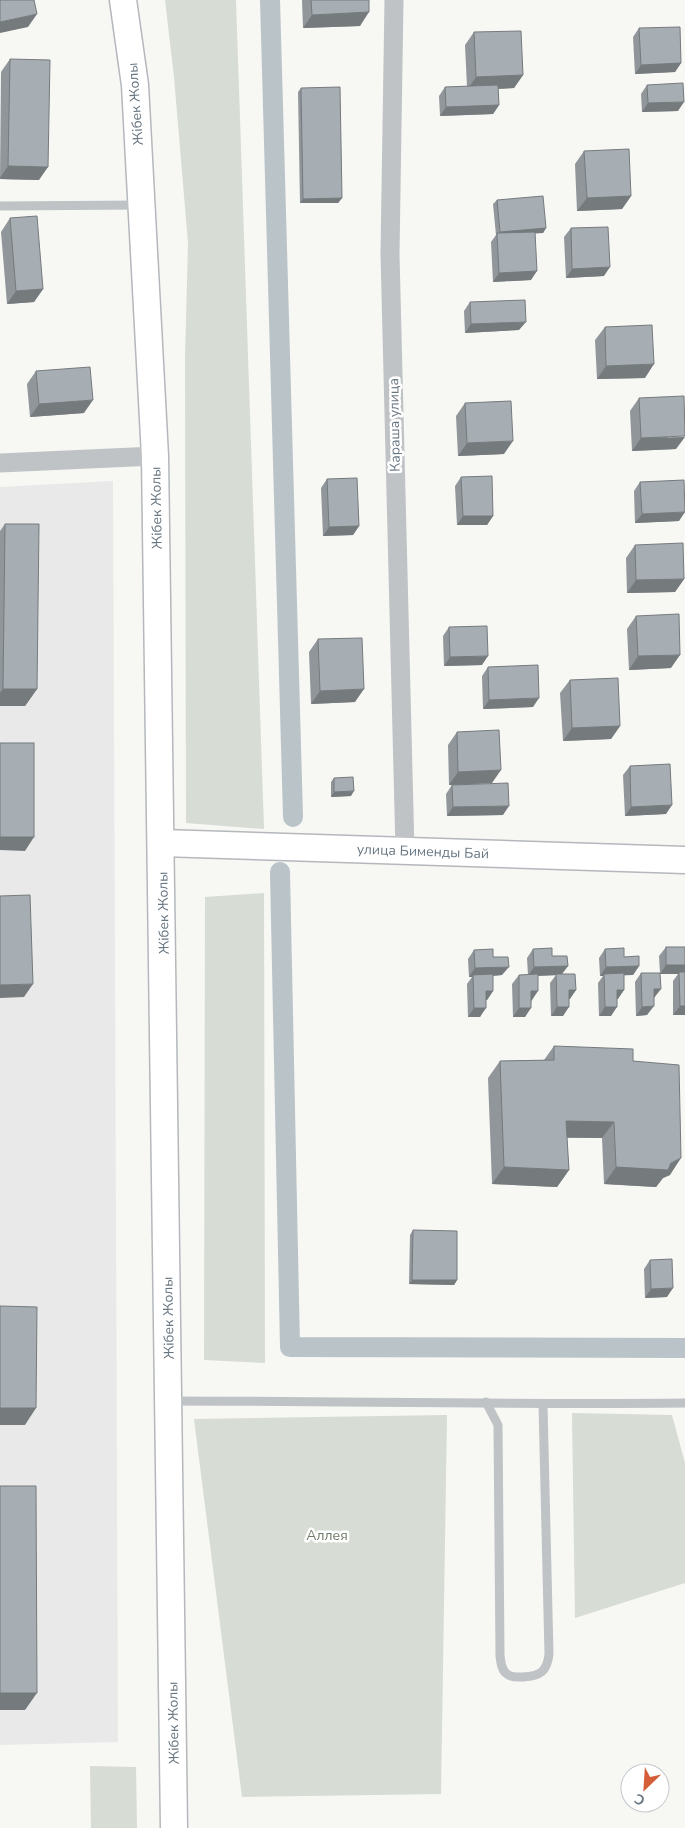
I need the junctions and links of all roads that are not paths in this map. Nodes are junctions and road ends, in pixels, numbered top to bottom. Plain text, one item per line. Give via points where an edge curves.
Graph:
1 (123, 0) edge
2 (394, 0) edge
3 (141, 205) junction
4 (0, 206) edge
5 (155, 456) junction
6 (0, 463) edge
7 (162, 842) junction
8 (405, 850) junction
9 (685, 860) edge
10 (170, 1401) junction
11 (486, 1402) junction
12 (685, 1403) edge
13 (543, 1405) junction
14 (174, 1828) edge

1 - 3 main road, Жібек Жолы via 135,85
2 - 8 street, Караша улица via 390,254
3 - 4 lane
3 - 5 main road, Жібек Жолы
5 - 6 street
5 - 7 main road, Жібек Жолы
7 - 8 main road, улица Бименды Бай
7 - 10 main road, Жібек Жолы
8 - 9 main road, улица Бименды Бай
10 - 11 lane
10 - 14 main road, Жібек Жолы
11 - 13 lane
11 - 13 lane via 498,1425 500,1656 502,1667 508,1675 515,1677 537,1676 545,1671 548,1664
12 - 13 lane

